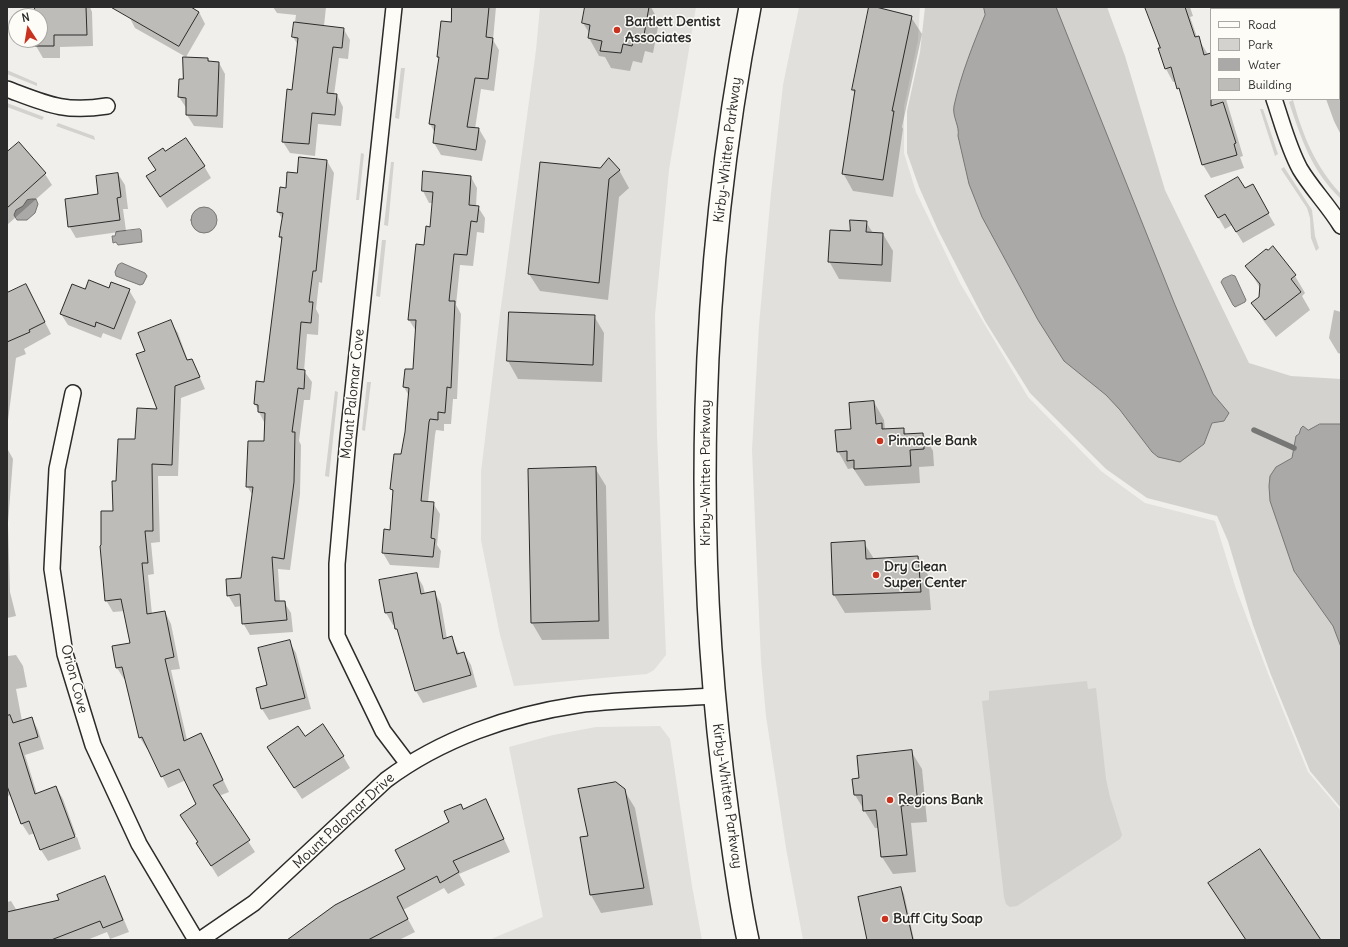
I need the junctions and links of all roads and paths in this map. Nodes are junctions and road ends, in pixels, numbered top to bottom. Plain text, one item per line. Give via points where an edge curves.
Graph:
1 (394, 7) edge
2 (750, 7) edge
3 (7, 88) edge
4 (1274, 100) edge
5 (107, 106) dead end
6 (1341, 226) edge
7 (73, 393) dead end
8 (714, 696) junction
9 (408, 764) junction
10 (196, 940) edge
11 (200, 940) edge
12 (748, 940) edge

1 - 9 street, Mount Palomar Cove via 348,438 337,564 338,636 383,731
2 - 8 main road, Kirby-Whitten Parkway via 720,201 707,369 706,541
3 - 5 street via 65,109
4 - 6 street via 1297,162
7 - 10 street, Orion Cove via 57,469 52,569 65,654 92,745 139,844
8 - 9 street, Mount Palomar Drive via 621,701 556,709 486,728
8 - 12 main road, Kirby-Whitten Parkway
9 - 11 street, Mount Palomar Drive via 365,799 254,903

